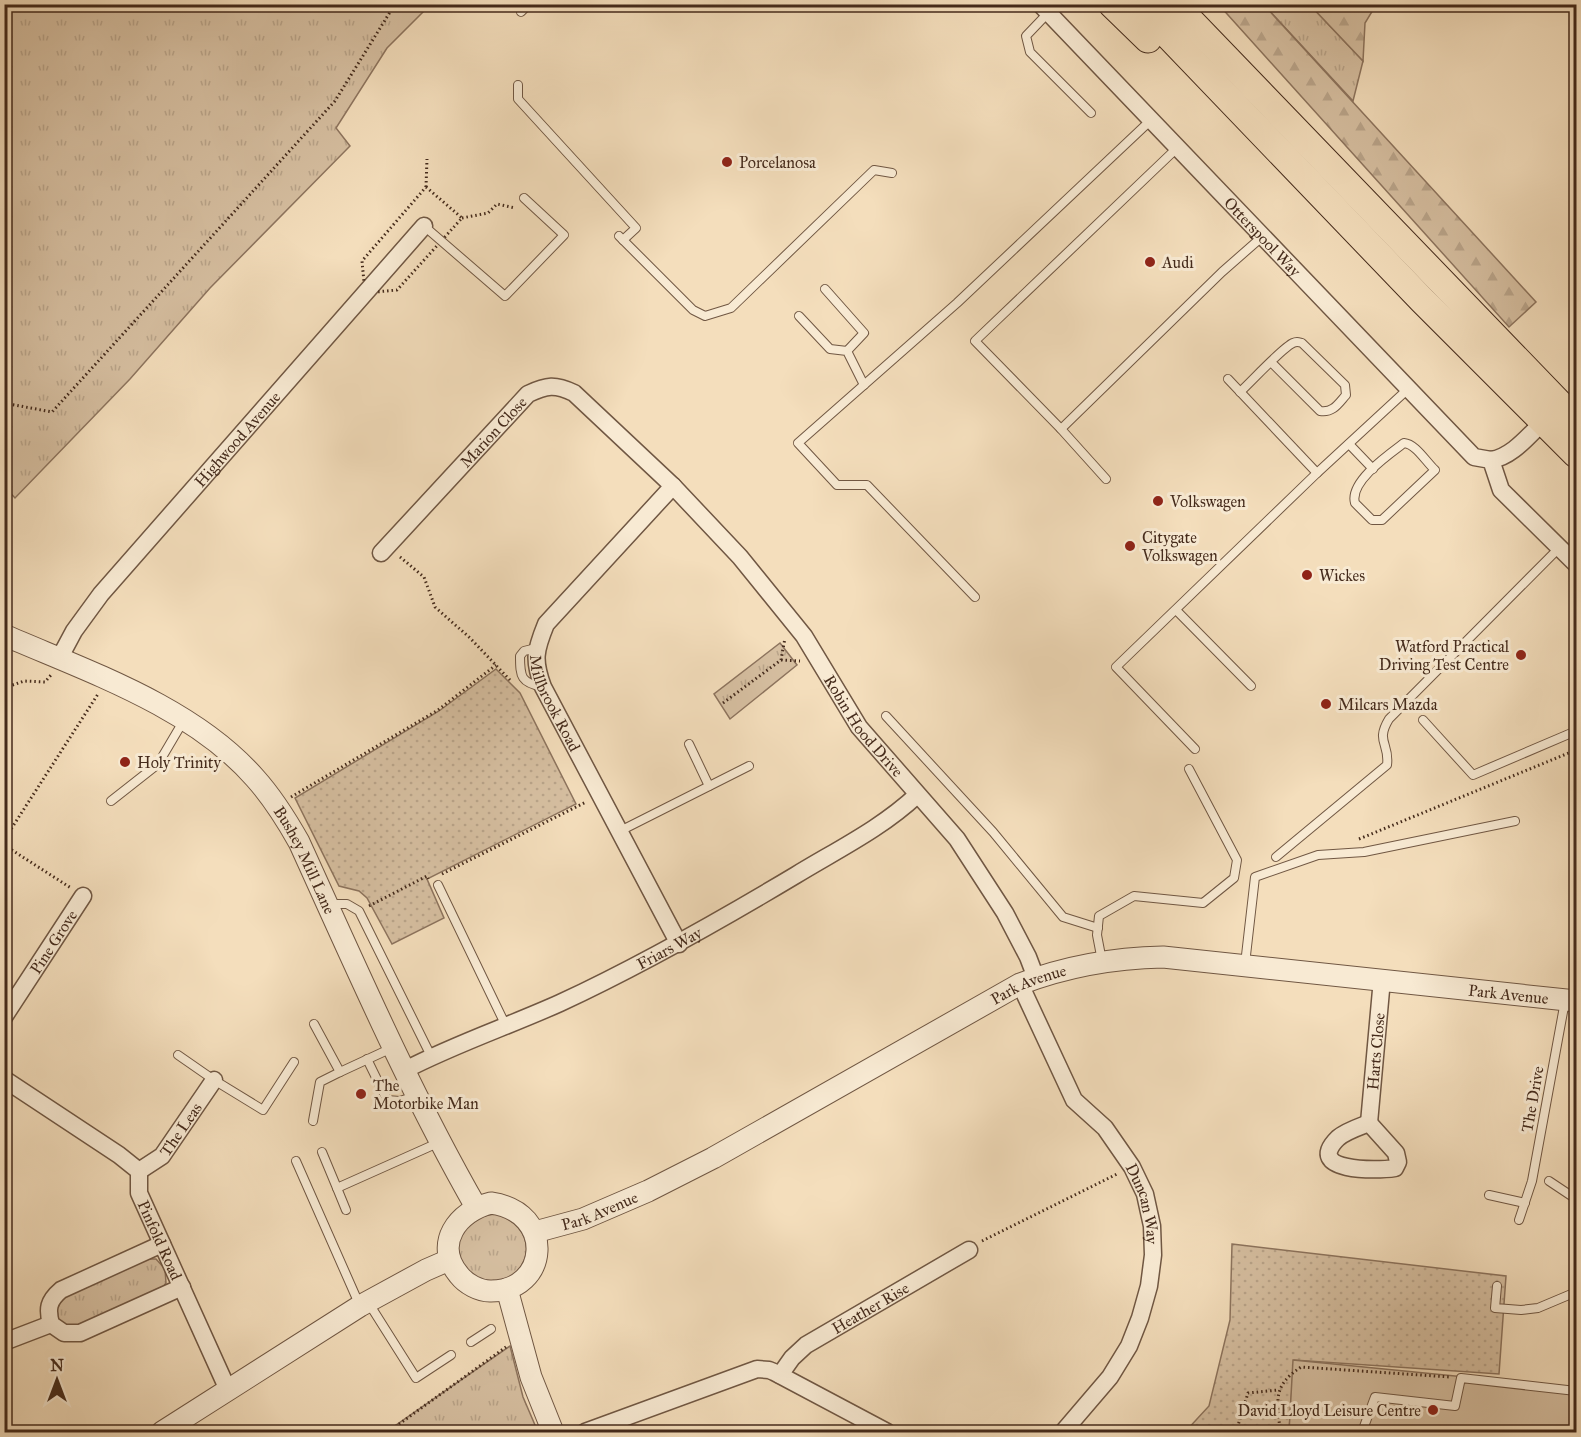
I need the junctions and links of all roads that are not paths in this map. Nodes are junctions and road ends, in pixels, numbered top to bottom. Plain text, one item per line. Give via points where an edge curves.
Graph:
1 (529, 4) edge
2 (1112, 4) edge
3 (1138, 4) edge
4 (1174, 4) edge
5 (1197, 4) edge
6 (1043, 9) edge
7 (521, 12) dead end
8 (518, 85) dead end
9 (1091, 113) dead end
10 (1151, 120) junction
11 (1287, 121) junction
12 (1177, 148) junction
13 (892, 173) dead end
14 (524, 198) road end
15 (424, 226) joint
16 (1263, 236) junction
17 (825, 289) dead end
18 (1423, 301) junction
19 (799, 316) dead end
20 (847, 351) junction
21 (1271, 362) junction
22 (1228, 379) dead end
23 (864, 385) junction
24 (1408, 389) junction
25 (1240, 392) junction
26 (1576, 421) edge
27 (1543, 422) junction
28 (1060, 429) junction
29 (1349, 444) junction
30 (1576, 454) edge
31 (1491, 460) junction
32 (1373, 469) junction
33 (1317, 473) junction
34 (1106, 479) dead end
35 (673, 486) junction
36 (1560, 547) junction
37 (384, 549) road end
38 (1576, 564) edge
39 (975, 597) dead end
40 (1176, 610) junction
41 (6, 639) edge
42 (56, 666) junction
43 (1251, 686) dead end
44 (886, 716) dead end
45 (184, 720) junction
46 (1423, 720) dead end
47 (1576, 730) edge
48 (689, 744) dead end
49 (1195, 749) dead end
50 (749, 766) dead end
51 (1189, 770) dead end
52 (709, 786) junction
53 (917, 795) junction
54 (111, 801) dead end
55 (1515, 821) dead end
56 (620, 831) junction
57 (1276, 857) dead end
58 (438, 885) dead end
59 (83, 896) road end
60 (327, 904) junction
61 (1098, 928) junction
62 (679, 944) junction
63 (1102, 961) junction
64 (1245, 965) junction
65 (1382, 980) junction
66 (1028, 981) junction
67 (1571, 1000) edge
68 (4, 1017) edge
69 (314, 1024) dead end
70 (506, 1026) junction
71 (394, 1046) junction
72 (178, 1055) dead end
73 (431, 1056) junction
74 (367, 1059) junction
75 (294, 1062) dead end
76 (405, 1070) junction
77 (340, 1072) junction
78 (4, 1079) edge
79 (214, 1080) junction
80 (417, 1095) junction
81 (313, 1121) dead end
82 (1368, 1123) dead end
83 (441, 1142) junction
84 (322, 1152) dead end
85 (296, 1161) dead end
86 (139, 1171) junction
87 (1549, 1180) dead end
88 (337, 1188) junction
89 (1489, 1195) dead end
90 (1576, 1199) edge
91 (1525, 1203) junction
92 (476, 1207) junction
93 (346, 1210) dead end
94 (1519, 1220) dead end
95 (535, 1232) junction
96 (162, 1244) junction
97 (969, 1250) road end
98 (449, 1260) junction
99 (1497, 1286) dead end
100 (182, 1287) junction
101 (507, 1289) junction
102 (1576, 1293) edge
103 (364, 1304) junction
104 (51, 1324) junction
105 (491, 1329) dead end
106 (4, 1342) edge
107 (471, 1342) dead end
108 (451, 1355) dead end
109 (780, 1375) junction
110 (228, 1390) junction
111 (1576, 1391) edge
112 (162, 1432) edge
113 (553, 1432) edge
114 (585, 1432) edge
115 (887, 1432) edge
116 (1063, 1432) edge
117 (1362, 1432) edge

1 - 7 lane
2 - 18 highway
3 - 18 highway
4 - 11 highway
5 - 11 highway
6 - 9 lane via 1026,36 1030,52
6 - 10 street, Otterspool Way
8 - 13 lane via 518,99 636,228 621,238 693,310 705,316 730,308 874,170
10 - 12 street, Otterspool Way
10 - 23 lane
11 - 26 highway
12 - 16 street, Otterspool Way
12 - 28 lane via 975,341
14 - 15 lane via 564,235 505,296
15 - 42 street, Highwood Avenue via 101,594 74,631
16 - 24 street, Otterspool Way
16 - 28 lane
17 - 20 lane via 864,333
18 - 27 highway
19 - 20 lane via 830,349
20 - 23 lane
21 - 21 lane via 1290,344 1302,343 1344,385 1346,395 1333,410 1320,411
21 - 25 lane
22 - 25 lane
23 - 39 lane via 798,443 837,484 867,484
24 - 29 lane
24 - 31 street, Otterspool Way via 1474,457
25 - 33 lane
27 - 30 highway
27 - 31 street via 1500,459
28 - 34 lane
29 - 32 lane
29 - 33 lane
31 - 36 street via 1501,490
32 - 32 lane via 1404,443 1414,447 1435,470 1377,521 1367,516 1353,497 1357,486
33 - 40 lane
35 - 37 street, Marion Close via 574,393 559,386 543,387 528,394
35 - 53 street, Robin Hood Drive via 740,557 790,618 859,727
35 - 56 street, Millbrook Road via 546,624 536,648 543,687
36 - 38 street
36 - 57 lane via 1389,719 1382,739 1387,765
40 - 43 lane
40 - 49 lane via 1116,667
41 - 42 street, Bushey Mill Lane
42 - 45 street, Bushey Mill Lane via 110,682
44 - 61 lane via 993,832 1063,917
45 - 54 lane via 158,764
45 - 60 street, Bushey Mill Lane via 225,749 277,805
46 - 47 lane via 1473,775
48 - 52 lane
50 - 52 lane
51 - 61 lane via 1237,860 1234,878 1203,903 1134,896 1099,916
52 - 56 lane
53 - 62 street, Friars Way via 898,813 852,842
53 - 66 street, Robin Hood Drive via 957,839 1005,914 1028,957
55 - 64 lane via 1364,852 1318,855 1256,877
56 - 62 street, Millbrook Road
58 - 70 lane
59 - 68 street, Pine Grove
60 - 71 street, Bushey Mill Lane
60 - 73 lane via 347,904 359,911
61 - 63 lane
62 - 70 street, Friars Way
63 - 64 street, Park Avenue via 1163,957
63 - 66 street, Park Avenue
64 - 65 street, Park Avenue
65 - 67 street, Park Avenue
65 - 82 street, Harts Close
66 - 95 street, Park Avenue via 713,1158 583,1219
66 - 116 street, Duncan Way via 1074,1100 1105,1128 1132,1167 1152,1226 1149,1286 1129,1346 1110,1377
67 - 91 lane, The Drive
69 - 77 lane
70 - 73 street, Friars Way
71 - 74 lane
71 - 76 street, Bushey Mill Lane
72 - 79 lane
73 - 76 street, Friars Way
74 - 77 lane
74 - 80 lane via 387,1100 400,1101
75 - 79 lane via 263,1110
76 - 80 street, Bushey Mill Lane
77 - 81 lane via 321,1082
78 - 86 street
79 - 86 street, The Leas via 162,1156
80 - 83 street, Bushey Mill Lane
83 - 88 lane
83 - 92 street, Bushey Mill Lane
84 - 88 lane
85 - 103 lane
86 - 96 street, Pinfold Road via 139,1193
87 - 90 lane
88 - 93 lane
89 - 91 lane
91 - 94 lane, The Drive
92 - 95 street via 491,1203 507,1205 520,1213
92 - 98 street via 460,1219 452,1232
95 - 101 street via 534,1266 525,1279
96 - 100 street, Pinfold Road
96 - 104 street via 61,1290 47,1309
97 - 109 street, Heather Rise via 806,1345
98 - 101 street via 471,1285 485,1291
98 - 103 street
99 - 102 lane via 1495,1308 1538,1308
100 - 104 street via 80,1333 64,1333
100 - 110 street, Pinfold Road
101 - 113 street via 531,1377
103 - 108 lane via 416,1378
103 - 110 street
104 - 106 street
105 - 107 lane
109 - 114 street via 757,1369
109 - 115 street
110 - 112 street
111 - 117 lane via 1461,1378 1455,1406 1375,1397

